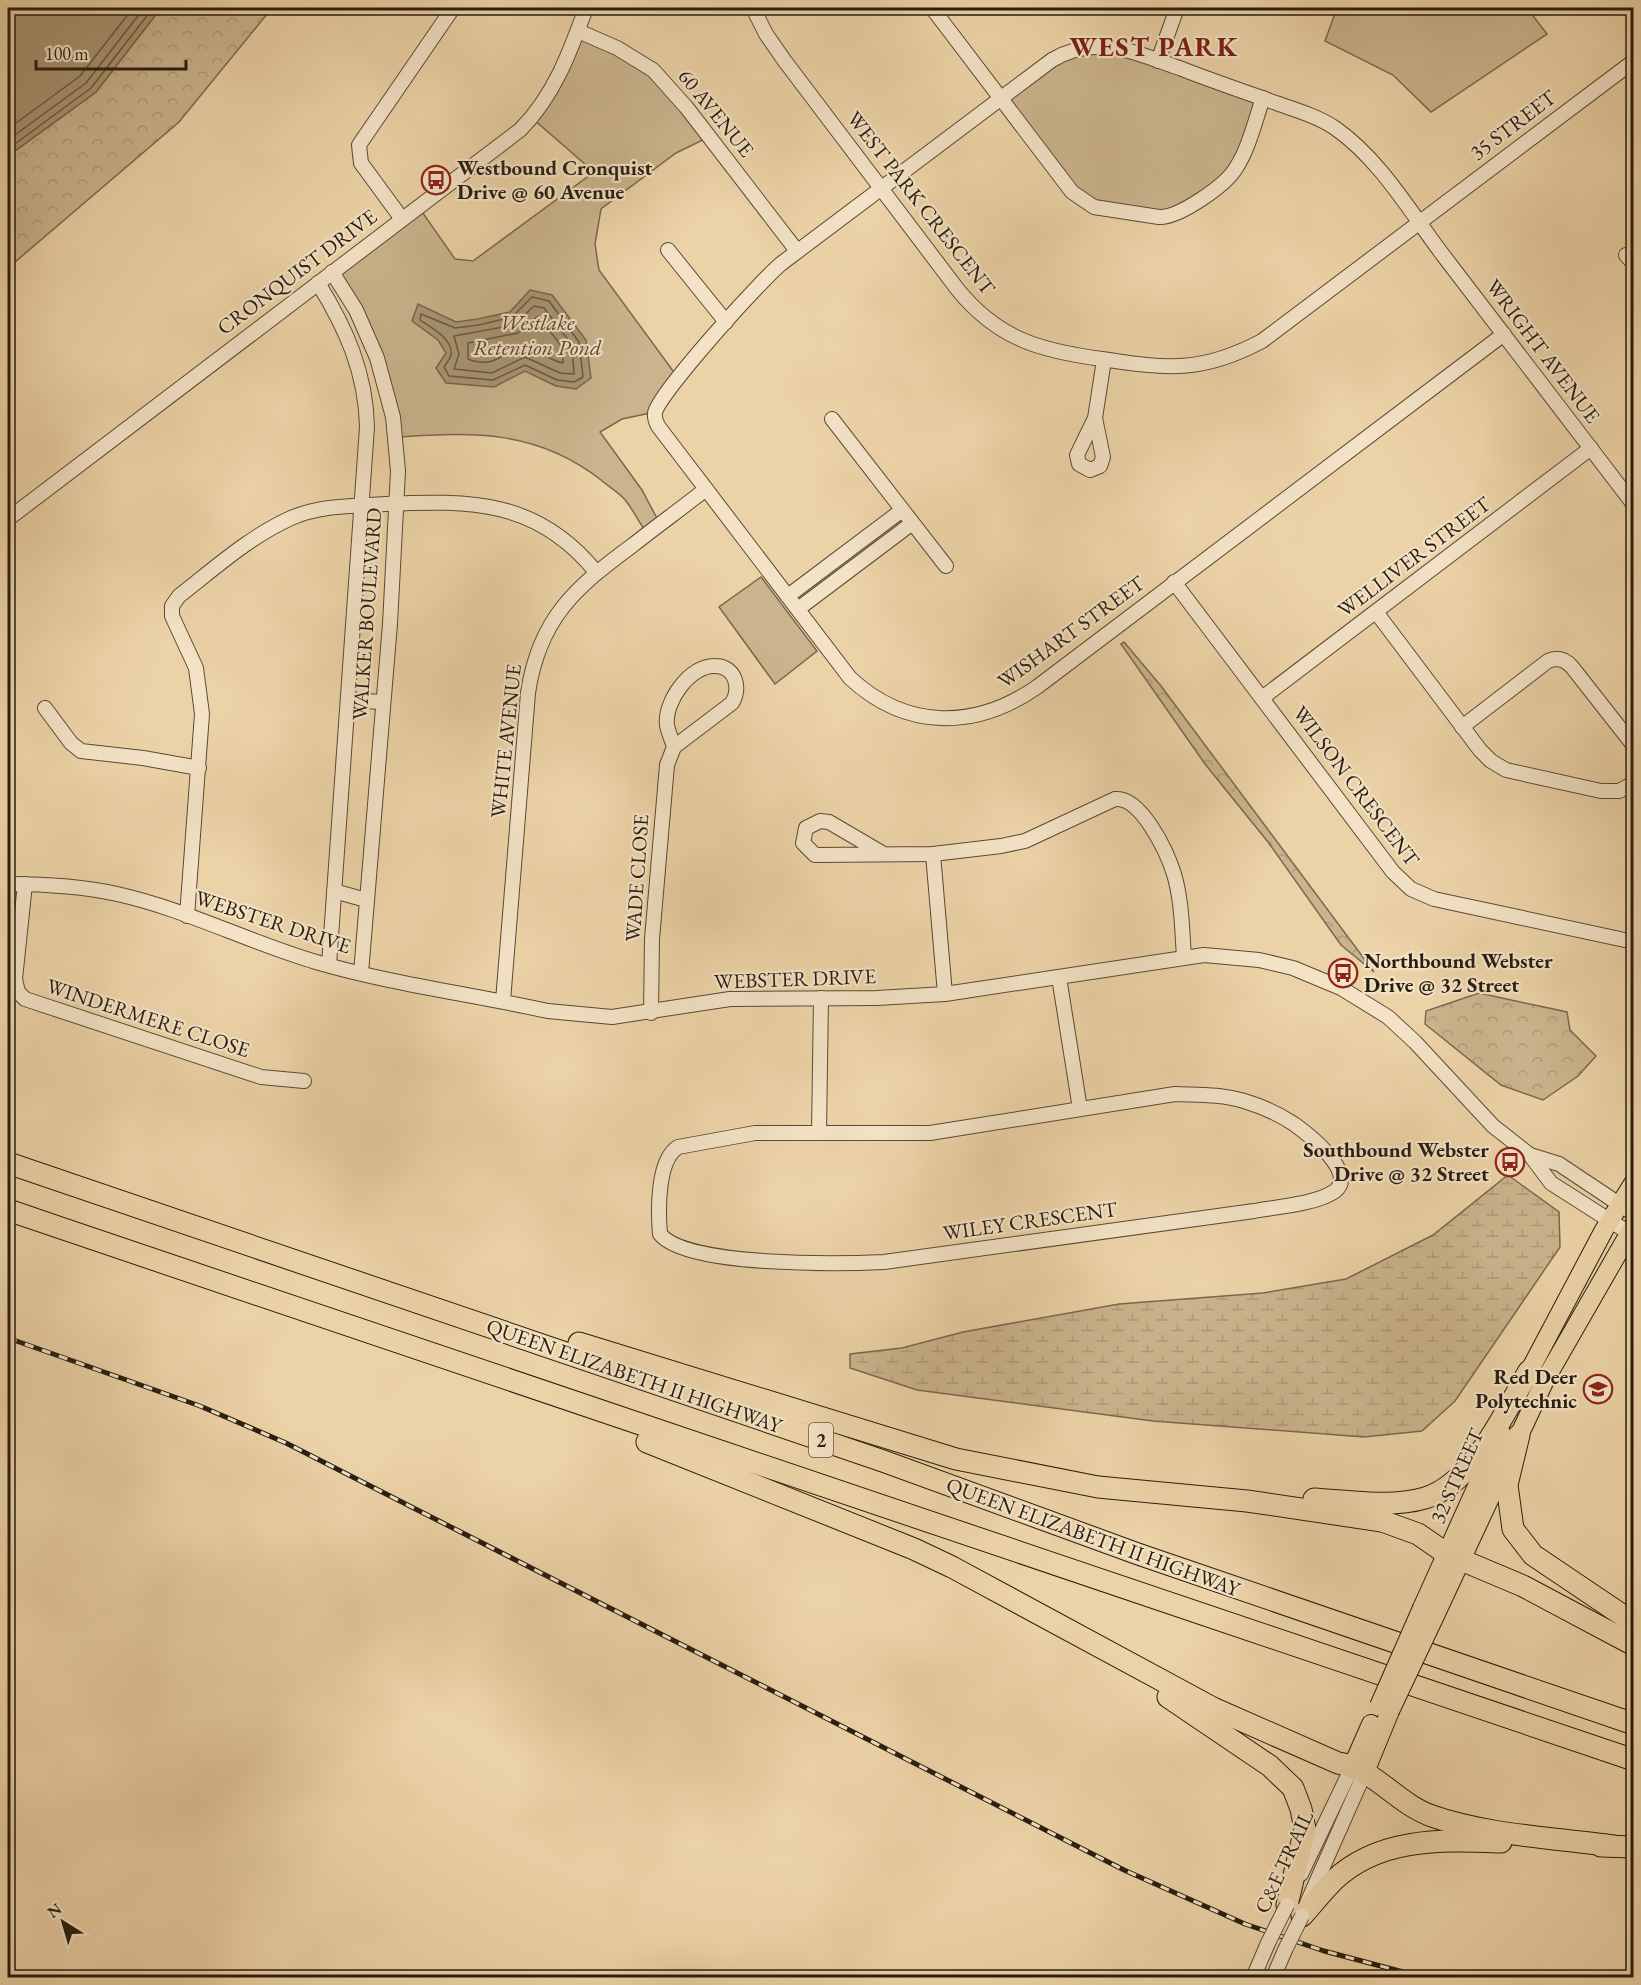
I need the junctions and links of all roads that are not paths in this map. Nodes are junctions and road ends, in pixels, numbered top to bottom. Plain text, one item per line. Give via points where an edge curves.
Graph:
1 (453, 8) edge
2 (586, 8) edge
3 (753, 8) edge
4 (932, 8) edge
5 (1177, 8) edge
6 (578, 31) junction
7 (1158, 61) junction
8 (1634, 61) edge
9 (1001, 98) junction
10 (1263, 98) junction
11 (882, 188) junction
12 (402, 219) junction
13 (1419, 222) junction
14 (668, 250) dead end
15 (797, 251) junction
16 (332, 272) junction
17 (318, 283) junction
18 (726, 322) junction
19 (1504, 334) junction
20 (1104, 360) junction
21 (1095, 418) dead end
22 (832, 419) dead end
23 (1591, 448) junction
24 (706, 489) junction
25 (397, 503) junction
26 (363, 505) junction
27 (1634, 505) edge
28 (901, 511) junction
29 (8, 519) edge
30 (911, 524) junction
31 (946, 566) dead end
32 (596, 572) junction
33 (1174, 582) junction
34 (788, 596) junction
35 (798, 609) junction
36 (1376, 612) junction
37 (1262, 698) junction
38 (348, 700) junction
39 (382, 702) junction
40 (45, 708) dead end
41 (1462, 727) junction
42 (1634, 746) edge
43 (674, 747) junction
44 (199, 768) junction
45 (1634, 783) edge
46 (882, 854) junction
47 (933, 854) junction
48 (8, 884) edge
49 (25, 884) junction
50 (334, 891) junction
51 (366, 900) junction
52 (187, 916) junction
53 (1634, 942) edge
54 (1184, 957) junction
55 (329, 965) junction
56 (361, 973) junction
57 (1059, 976) junction
58 (945, 994) junction
59 (821, 998) junction
60 (503, 1001) junction
61 (651, 1013) junction
62 (304, 1081) dead end
63 (1080, 1109) junction
64 (819, 1133) junction
65 (1530, 1155) junction
66 (8, 1163) edge
67 (1634, 1182) edge
68 (1626, 1209) edge
69 (8, 1210) edge
70 (1609, 1221) junction
71 (1632, 1231) edge
72 (327, 1272) junction
73 (403, 1346) junction
74 (1528, 1371) junction
75 (1519, 1436) junction
76 (1220, 1498) junction
77 (1454, 1556) junction
78 (1034, 1611) junction
79 (1634, 1623) edge
80 (1634, 1645) edge
81 (1634, 1724) edge
82 (1634, 1760) edge
83 (1359, 1768) junction
84 (1623, 1846) edge
85 (1294, 1911) junction
86 (1253, 1977) edge
87 (1273, 1977) edge

1 - 12 street via 359,145 361,163
2 - 6 street, CRONQUIST DRIVE
3 - 11 street, WEST PARK CRESCENT via 774,46
4 - 9 street
5 - 7 street
6 - 12 street, CRONQUIST DRIVE via 555,83 532,118
6 - 15 street, 60 AVENUE via 653,70
7 - 9 street, WISHART STREET via 1119,48 1086,46 1052,60
7 - 10 street, WRIGHT AVENUE
8 - 13 street, 35 STREET
9 - 10 street via 1078,199 1094,207 1168,217 1186,210 1235,170
9 - 11 street, WISHART STREET
10 - 13 street, WRIGHT AVENUE via 1317,118 1345,136 1372,162
11 - 15 street, WISHART STREET
11 - 20 street, WEST PARK CRESCENT via 982,316 1028,344
12 - 16 street, CRONQUIST DRIVE
13 - 19 street, WRIGHT AVENUE
13 - 20 street, WEST PARK CRESCENT via 1274,333 1242,351 1176,368
14 - 18 street
15 - 18 street, WISHART STREET via 761,281
16 - 17 street, CRONQUIST DRIVE
16 - 25 street, WALKER BOULEVARD via 361,319 384,379 397,443
17 - 26 street, WALKER BOULEVARD via 344,327 364,391 367,440
17 - 29 street, CRONQUIST DRIVE
18 - 24 street, WISHART STREET via 655,412 658,426
19 - 23 street, WRIGHT AVENUE
19 - 33 street, WISHART STREET
20 - 21 street
22 - 28 street
23 - 27 street, WRIGHT AVENUE
23 - 36 street, WELLIVER STREET
24 - 32 street, WHITE AVENUE
24 - 34 street, WISHART STREET
25 - 26 street
25 - 32 street via 464,502 515,512 559,535
25 - 39 street, WALKER BOULEVARD
26 - 38 street, WALKER BOULEVARD
26 - 44 street via 324,508 290,519 248,543 173,602 172,616 193,660 201,696
28 - 30 street
28 - 34 street
30 - 31 street
30 - 35 street
32 - 60 street, WHITE AVENUE via 557,612 530,676
33 - 35 street, WISHART STREET via 1022,698 985,714 956,719 911,714 871,695 843,670
33 - 37 street, WILSON CRESCENT
34 - 35 street, WISHART STREET
36 - 37 street, WELLIVER STREET
36 - 41 street
37 - 53 street, WILSON CRESCENT via 1393,872 1411,889 1434,899
38 - 39 street
38 - 50 street, WALKER BOULEVARD
39 - 51 street, WALKER BOULEVARD
40 - 44 street via 81,751
41 - 42 street via 1557,658 1572,666
41 - 45 street via 1485,756 1506,770 1601,791 1619,791
43 - 43 street, WADE CLOSE via 732,704 737,686 725,669 703,668 675,693 667,725
43 - 61 street, WADE CLOSE via 665,779
44 - 52 street
46 - 46 street via 830,822 820,821 806,828 803,843 814,855
46 - 47 street
47 - 54 street via 1025,841 1115,799 1131,801 1144,817 1174,875
47 - 58 street
48 - 49 street, WEBSTER DRIVE
49 - 52 street, WEBSTER DRIVE via 116,894
49 - 62 street, WINDERMERE CLOSE via 15,979 18,992 25,999 261,1077
50 - 51 street
50 - 55 street, WALKER BOULEVARD
51 - 56 street, WALKER BOULEVARD
52 - 55 street, WEBSTER DRIVE via 282,952
54 - 57 street, WEBSTER DRIVE
54 - 65 street, WEBSTER DRIVE via 1231,956 1278,964 1323,979 1352,994 1388,1017 1493,1126
55 - 56 street, WEBSTER DRIVE
56 - 60 street, WEBSTER DRIVE
57 - 58 street, WEBSTER DRIVE
57 - 63 street
58 - 59 street, WEBSTER DRIVE
59 - 61 street, WEBSTER DRIVE via 730,999
59 - 64 street
60 - 61 street, WEBSTER DRIVE via 582,1015
63 - 64 street, WILEY CRESCENT via 930,1133
63 - 64 street, WILEY CRESCENT via 1175,1094 1214,1095 1242,1101 1270,1110 1294,1124 1339,1166 1340,1184 1335,1191 1305,1202 1254,1211 884,1262 832,1265 756,1260 674,1245 660,1234 664,1162 674,1149 745,1134
65 - 68 street, WEBSTER DRIVE via 1559,1164
65 - 70 street, WEBSTER DRIVE via 1551,1183
66 - 72 highway, QUEEN ELIZABETH II HIGHWAY / 2
67 - 68 main road, 32 STREET
68 - 70 main road, 32 STREET
69 - 73 highway, QUEEN ELIZABETH II HIGHWAY / 2
70 - 71 street, WEBSTER DRIVE
70 - 74 main road, 32 STREET
71 - 75 main road, 32 STREET via 1545,1380
72 - 76 highway via 412,1292 956,1459 1098,1487
72 - 81 highway, QUEEN ELIZABETH II HIGHWAY / 2 via 883,1461 1138,1554
73 - 78 highway via 914,1549
73 - 82 highway, QUEEN ELIZABETH II HIGHWAY / 2
74 - 76 highway via 1483,1450 1460,1477 1426,1498 1389,1502
74 - 77 main road, 32 STREET
75 - 77 main road, 32 STREET
75 - 79 highway via 1507,1485 1513,1529 1533,1555
76 - 77 highway via 1382,1521 1418,1534
77 - 80 highway via 1523,1586
77 - 83 main road, 32 STREET, bridge
78 - 83 highway via 1213,1708 1338,1763
78 - 85 highway via 1199,1717 1270,1766 1293,1788 1305,1828
83 - 84 highway via 1392,1795 1431,1816 1472,1826
83 - 85 street, C&E TRAIL
83 - 85 street, C&E TRAIL via 1323,1863
84 - 85 highway via 1447,1840 1395,1846 1365,1858
85 - 86 street, C&E TRAIL, bridge via 1269,1943
85 - 87 street, C&E TRAIL, bridge via 1285,1950

